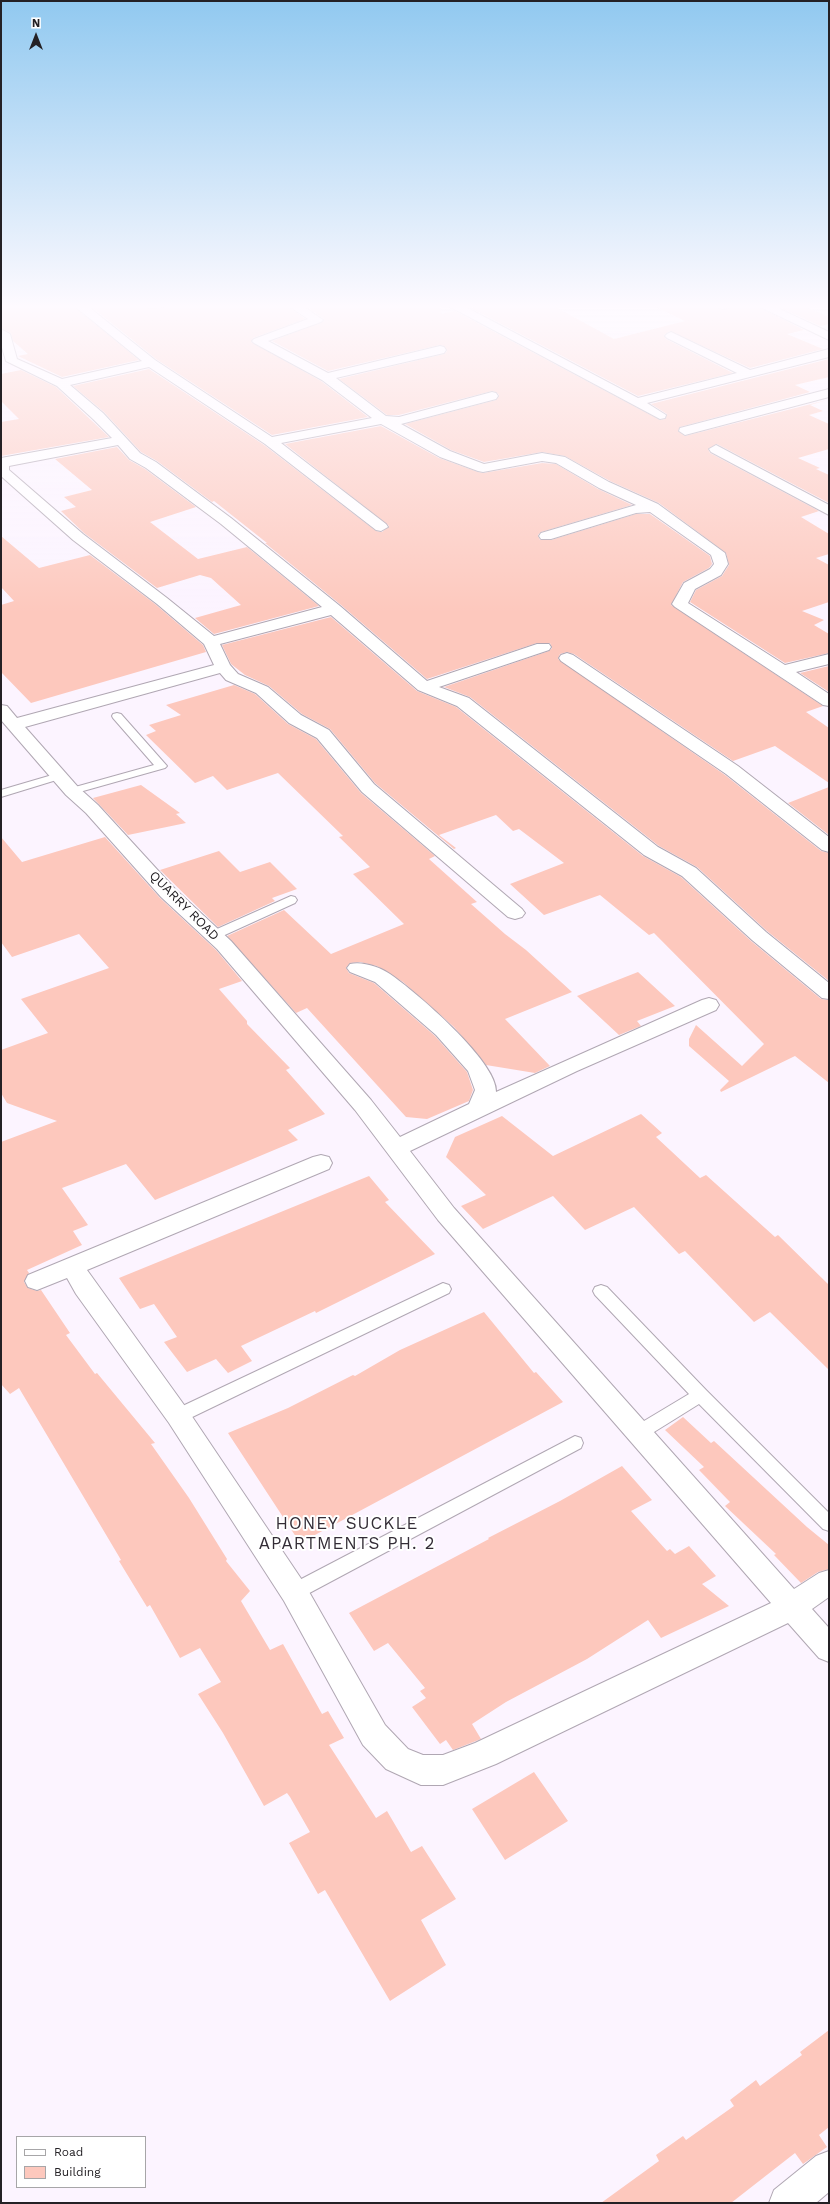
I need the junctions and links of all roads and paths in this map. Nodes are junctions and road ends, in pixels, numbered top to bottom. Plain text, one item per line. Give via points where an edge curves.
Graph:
1 (88, 407) edge
2 (218, 407) edge
3 (365, 407) edge
4 (452, 407) edge
5 (646, 407) edge
6 (775, 407) edge
7 (660, 414) dead end
8 (382, 420) junction
9 (685, 430) dead end
10 (119, 441) junction
11 (270, 441) junction
12 (716, 450) dead end
13 (1, 462) edge
14 (653, 507) junction
15 (829, 511) edge
16 (381, 527) dead end
17 (546, 536) dead end
18 (335, 610) junction
19 (211, 642) junction
20 (544, 648) dead end
21 (568, 658) dead end
22 (829, 659) edge
23 (223, 667) junction
24 (783, 671) junction
25 (424, 687) junction
26 (829, 701) edge
27 (1, 710) edge
28 (117, 716) dead end
29 (15, 724) junction
30 (60, 776) junction
31 (72, 791) junction
32 (1, 794) edge
33 (829, 846) edge
34 (291, 900) dead end
35 (515, 913) dead end
36 (212, 936) junction
37 (357, 968) dead end
38 (829, 993) edge
39 (709, 1005) dead end
40 (479, 1108) junction
41 (396, 1148) junction
42 (321, 1163) dead end
43 (72, 1266) junction
44 (37, 1281) dead end
45 (443, 1289) dead end
46 (601, 1291) dead end
47 (700, 1395) junction
48 (178, 1416) junction
49 (640, 1432) junction
50 (575, 1443) dead end
51 (829, 1524) edge
52 (829, 1582) edge
53 (294, 1592) junction
54 (791, 1607) junction
55 (829, 1649) edge
56 (829, 2169) edge
57 (787, 2203) edge

1 - 10 street
2 - 11 street
3 - 8 street
4 - 8 street via 399,421
5 - 7 street
6 - 9 street
8 - 11 street
8 - 14 street via 475,467 492,468 542,457 560,460 604,485
10 - 13 street
10 - 18 street via 143,462 151,464 226,521
11 - 16 street
12 - 15 street
13 - 19 street via 3,471 78,537
14 - 17 street via 635,509
14 - 24 street via 718,552 721,559 716,572 689,586 680,604
18 - 19 street
18 - 25 street
19 - 23 street
20 - 25 street
21 - 33 street via 732,770
22 - 24 street
23 - 29 street
23 - 35 street via 232,677 262,690 294,718 323,734 368,788
24 - 26 street
25 - 38 street via 463,702 651,851 689,872 759,936
27 - 29 street, QUARRY ROAD
28 - 31 lane via 161,766
29 - 30 street, QUARRY ROAD
30 - 31 street, QUARRY ROAD
30 - 32 lane
31 - 36 street, QUARRY ROAD
34 - 36 lane
36 - 41 street, QUARRY ROAD via 224,945 363,1105
37 - 40 street via 382,978 443,1030 478,1069 486,1090
39 - 40 street
40 - 41 street
41 - 49 street, QUARRY ROAD via 446,1214
42 - 43 street
43 - 44 street
43 - 48 street via 85,1288
45 - 48 lane
46 - 47 lane
47 - 49 lane
47 - 51 lane
48 - 53 street
49 - 54 street, QUARRY ROAD
50 - 53 lane
52 - 54 street
53 - 54 street via 374,1735 397,1759 421,1770 443,1770 485,1754
54 - 55 street, QUARRY ROAD
56 - 57 street

